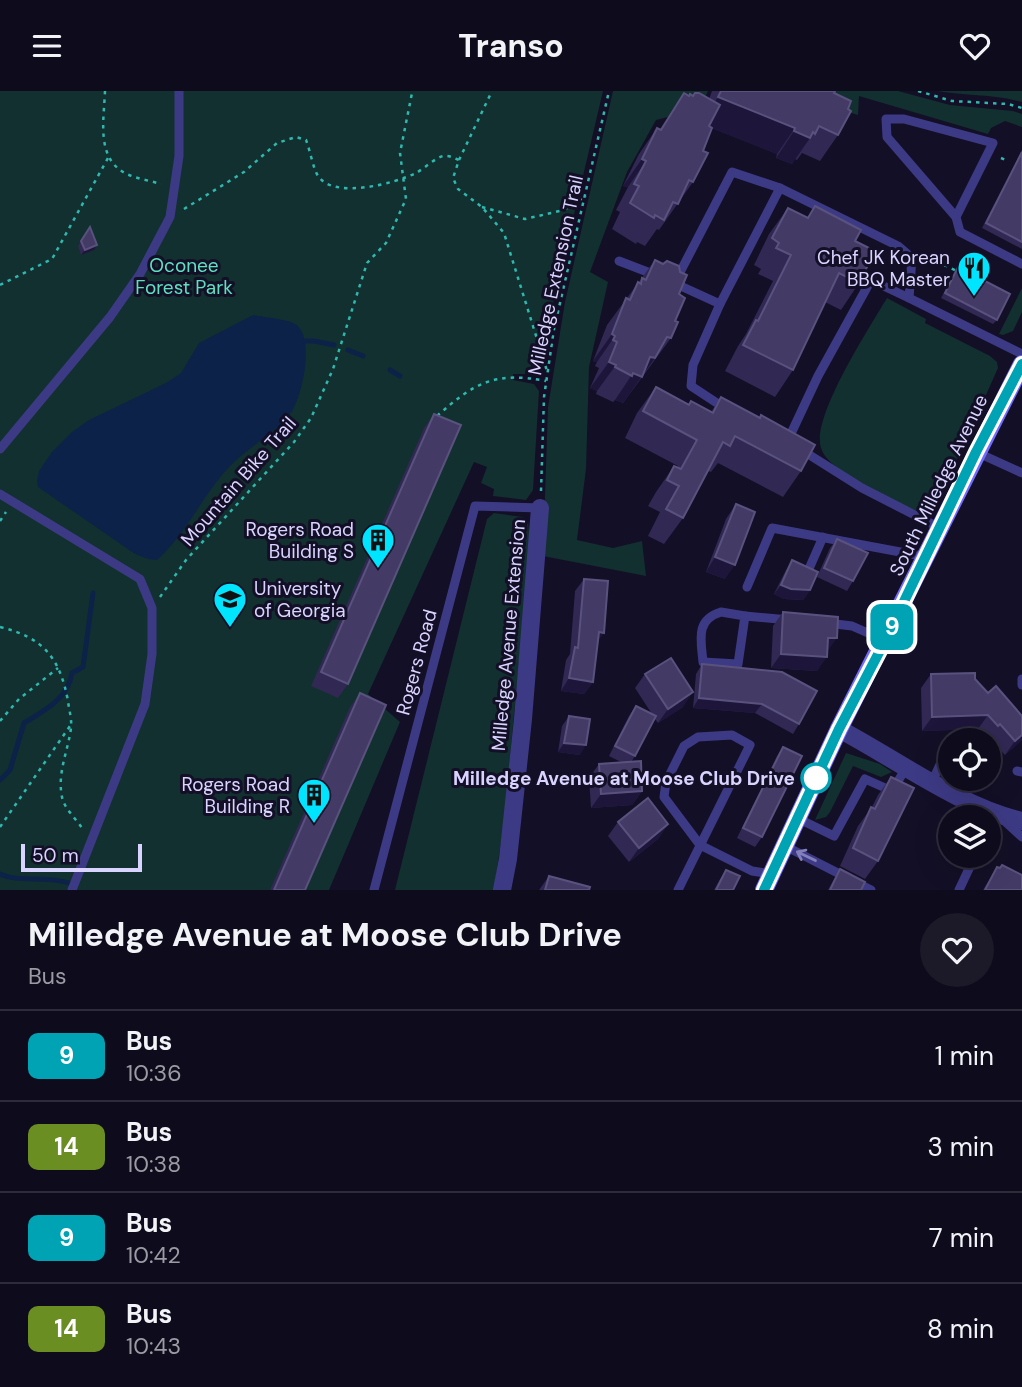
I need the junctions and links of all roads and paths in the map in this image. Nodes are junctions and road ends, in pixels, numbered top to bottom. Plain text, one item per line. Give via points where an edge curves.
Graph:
1 (105, 91) edge
2 (179, 91) edge
3 (410, 91) edge
4 (492, 91) edge
5 (609, 91) edge
6 (918, 91) edge
7 (1022, 108) edge
8 (998, 157) dead end
9 (108, 158) junction
10 (459, 160) junction
11 (1008, 162) dead end
12 (404, 178) junction
13 (174, 187) junction
14 (780, 188) junction
15 (586, 196) junction
16 (481, 207) junction
17 (170, 217) junction
18 (956, 217) junction
19 (619, 261) dead end
20 (967, 261) dead end
21 (1022, 264) edge
22 (944, 265) dead end
23 (674, 283) junction
24 (0, 285) edge
25 (909, 299) junction
26 (720, 304) junction
27 (1021, 364) edge
28 (547, 371) junction
29 (546, 381) junction
30 (738, 415) edge
31 (437, 416) edge
32 (775, 434) edge
33 (788, 440) junction
34 (0, 449) edge
35 (976, 452) junction
36 (1022, 474) edge
37 (0, 494) edge
38 (540, 508) junction
39 (940, 528) junction
40 (823, 537) junction
41 (927, 557) junction
42 (808, 571) edge
43 (747, 587) dead end
44 (152, 608) junction
45 (745, 616) junction
46 (799, 621) edge
47 (812, 622) edge
48 (0, 627) edge
49 (885, 641) junction
50 (58, 668) junction
51 (1022, 679) edge
52 (1022, 685) edge
53 (0, 721) edge
54 (72, 723) junction
55 (839, 729) junction
56 (907, 766) junction
57 (938, 769) edge
58 (932, 782) junction
59 (966, 805) edge
60 (797, 818) junction
61 (1022, 821) edge
62 (1001, 822) edge
63 (0, 827) edge
64 (1001, 827) edge
65 (1022, 837) edge
66 (92, 841) junction
67 (700, 845) junction
68 (785, 846) junction
69 (969, 868) edge
70 (767, 882) edge
71 (72, 890) edge
72 (374, 890) edge
73 (502, 890) edge
74 (678, 890) edge
75 (871, 890) edge
76 (958, 890) edge

1 - 9 path
2 - 13 lane
3 - 12 path, Mountain Bike Trail via 400,153
4 - 10 path
5 - 15 path, Milledge Extension Trail
6 - 7 path via 952,101
8 - 11 path
9 - 13 path via 127,174
9 - 24 path via 52,259
10 - 12 path via 441,156
10 - 16 path via 453,178 458,189
12 - 17 path via 360,187 326,183 318,176 306,140 296,137 277,143 244,172
12 - 44 path, Mountain Bike Trail via 406,199 386,243 367,263 337,359 311,418 186,560
13 - 17 lane
14 - 23 lane via 732,171
14 - 25 lane via 898,246 912,258
14 - 26 lane
15 - 16 path via 564,210 525,219
15 - 28 path, Milledge Extension Trail
16 - 28 path via 504,233
17 - 34 lane via 140,274 110,317
18 - 18 lane via 993,143 904,118 886,119 887,137
18 - 21 lane via 960,232
19 - 23 lane
20 - 22 path via 961,273
23 - 26 lane
25 - 27 lane
25 - 33 lane via 871,280
26 - 30 lane via 693,365 691,386
27 - 35 main road, South Milledge Avenue
28 - 29 path, Milledge Extension Trail
29 - 31 path via 498,377 462,394
29 - 38 path, Milledge Extension Trail
32 - 33 lane
33 - 39 lane via 862,488
35 - 36 lane
35 - 39 main road, South Milledge Avenue
37 - 44 lane via 140,579
38 - 72 lane, Rogers Road via 475,506
38 - 73 street, Milledge Avenue Extension via 523,719
39 - 41 main road, South Milledge Avenue
40 - 41 lane
40 - 42 lane
40 - 43 lane via 772,528
41 - 49 main road, South Milledge Avenue
44 - 66 lane via 145,703
45 - 45 lane via 711,615 702,628 703,662 738,664
45 - 46 lane
47 - 49 lane via 852,626
48 - 50 path via 22,633 54,657
49 - 55 main road, South Milledge Avenue
50 - 53 path
50 - 54 path
51 - 52 lane
54 - 63 path
54 - 66 path via 60,776 62,800
55 - 56 street
55 - 60 main road, South Milledge Avenue
56 - 58 street
56 - 60 lane via 892,791 865,779 834,836
57 - 58 lane
58 - 59 street
60 - 68 main road, South Milledge Avenue
61 - 62 street
64 - 65 lane
66 - 71 lane
67 - 67 lane via 664,797 666,782 684,746 698,737 732,736 750,745
67 - 70 lane
67 - 74 lane
68 - 70 main road, South Milledge Avenue
75 -> 68 lane
69 - 76 lane

